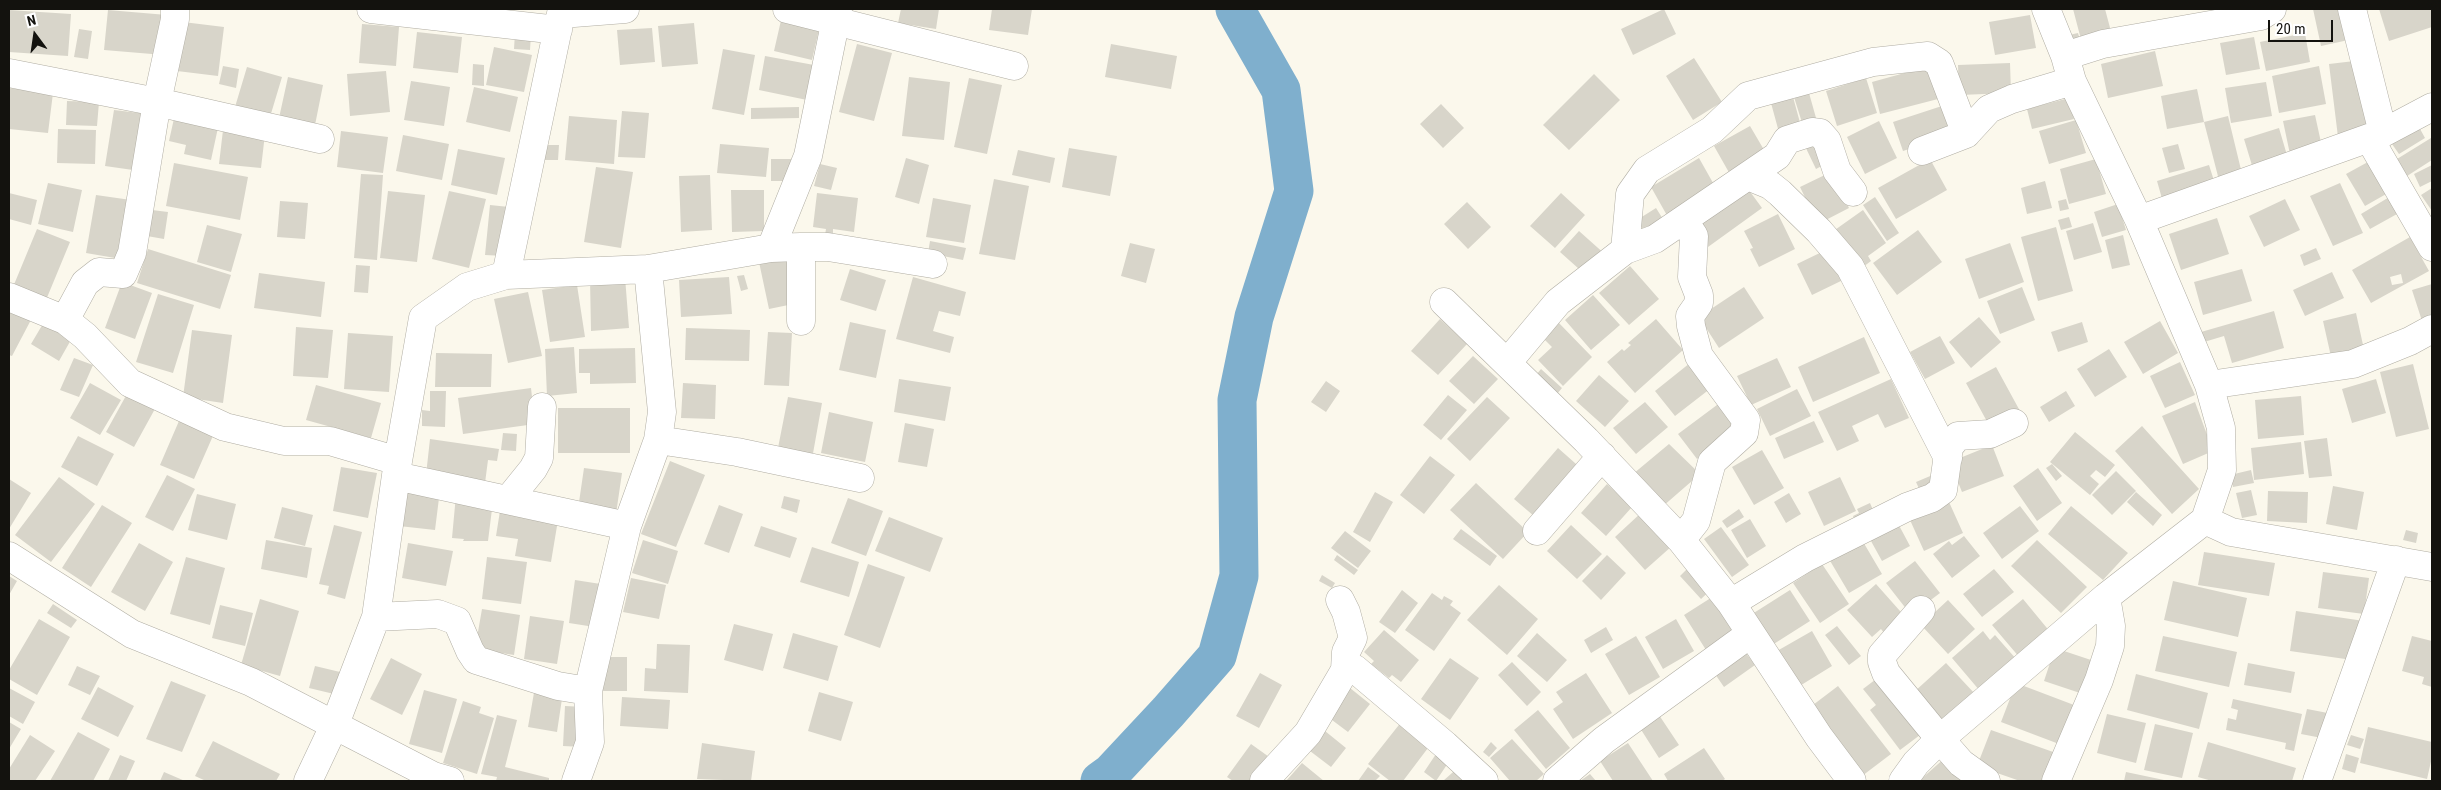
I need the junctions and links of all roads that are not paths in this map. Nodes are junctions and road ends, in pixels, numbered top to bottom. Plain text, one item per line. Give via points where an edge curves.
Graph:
1 (175, 9) edge
2 (371, 9) edge
3 (625, 9) edge
4 (787, 9) edge
5 (2046, 9) edge
6 (2272, 9) edge
7 (2352, 9) edge
8 (836, 15) edge
9 (560, 17) edge
10 (1014, 66) dead end
11 (2068, 68) junction
12 (9, 72) edge
13 (157, 102) junction
14 (2432, 107) edge
15 (1966, 134) junction
16 (2376, 135) junction
17 (320, 139) dead end
18 (1922, 151) dead end
19 (1748, 176) junction
20 (1853, 192) dead end
21 (2139, 220) junction
22 (1684, 221) junction
23 (801, 247) junction
24 (2432, 247) edge
25 (771, 248) junction
26 (1625, 250) junction
27 (933, 264) dead end
28 (648, 269) junction
29 (506, 276) junction
30 (9, 297) edge
31 (1444, 302) dead end
32 (64, 320) junction
33 (801, 321) dead end
34 (2432, 329) edge
35 (1507, 363) junction
36 (2209, 385) junction
37 (542, 407) dead end
38 (2014, 423) dead end
39 (658, 440) junction
40 (1602, 456) junction
41 (1948, 458) junction
42 (397, 468) junction
43 (860, 478) dead end
44 (508, 500) junction
45 (2205, 520) junction
46 (627, 526) junction
47 (1537, 531) dead end
48 (1681, 540) junction
49 (9, 556) edge
50 (2396, 560) junction
51 (2431, 563) edge
52 (2106, 597) junction
53 (1340, 600) dead end
54 (1731, 603) junction
55 (1921, 610) dead end
56 (376, 617) junction
57 (1750, 634) junction
58 (1345, 670) junction
59 (588, 691) junction
60 (335, 724) junction
61 (1940, 739) junction
62 (308, 781) edge
63 (450, 781) edge
64 (576, 781) edge
65 (1264, 781) edge
66 (1484, 781) edge
67 (1556, 781) edge
68 (1852, 781) edge
69 (1903, 781) edge
70 (1986, 781) edge
71 (2056, 781) edge
72 (2317, 781) edge

1 - 13 street
2 - 9 street
3 - 9 street
4 - 8 street
5 - 11 street
6 - 11 street via 2262,16 2103,44
7 - 16 street
8 - 10 street
8 - 25 street via 808,156
9 - 29 street
11 - 15 street via 1990,109
11 - 21 street
12 - 13 street
13 - 17 street
13 - 32 street via 132,253 123,274 100,272 85,283
14 - 16 street
15 - 18 street
15 - 26 street via 1939,63 1928,56 1872,62 1748,96 1712,130 1647,170 1630,194
16 - 21 street
16 - 24 street
19 - 20 street via 1777,156 1786,140 1812,132 1820,133 1827,141 1837,171
19 - 22 street
19 - 41 street via 1780,193 1850,267
21 - 36 street
22 - 26 street via 1655,240
22 - 48 street via 1694,236 1692,277 1699,303 1690,316 1699,356 1746,420 1744,433 1712,462 1696,521
23 - 25 street
23 - 27 street via 828,247
23 - 33 street
25 - 28 street
26 - 35 street via 1558,302
28 - 29 street
28 - 39 street via 661,384
29 - 42 street via 467,287 423,318
30 - 32 street
31 - 35 street
32 - 42 street via 85,336 130,383 225,427 284,441 330,441
34 - 36 street via 2353,364
35 - 40 street
36 - 45 street via 2221,428 2222,470
37 - 44 street via 539,458
38 - 41 street via 1990,434 1958,436 1949,447
39 - 43 street via 737,452
39 - 46 street
40 - 47 street
40 - 48 street
41 - 54 street via 1943,490 1932,498 1805,558
42 - 44 street
42 - 56 street
44 - 46 street
45 - 50 street via 2231,532
45 - 52 street
46 - 59 street
48 - 54 street
49 - 60 street via 132,634 251,682
50 - 51 street
50 - 72 street
52 - 61 street
52 - 71 street via 2111,626 2110,646
53 - 58 street via 1353,638 1346,652
54 - 57 street
55 - 61 street via 1882,655 1882,662 1886,673
56 - 59 street via 438,614 456,621 476,660 558,686
56 - 60 street
57 - 67 street via 1604,740
57 - 68 street
58 - 65 street via 1308,733
58 - 66 street via 1355,669
59 - 64 street via 590,742
60 - 62 street
60 - 63 street via 433,776
61 - 69 street
61 - 70 street via 1961,763

